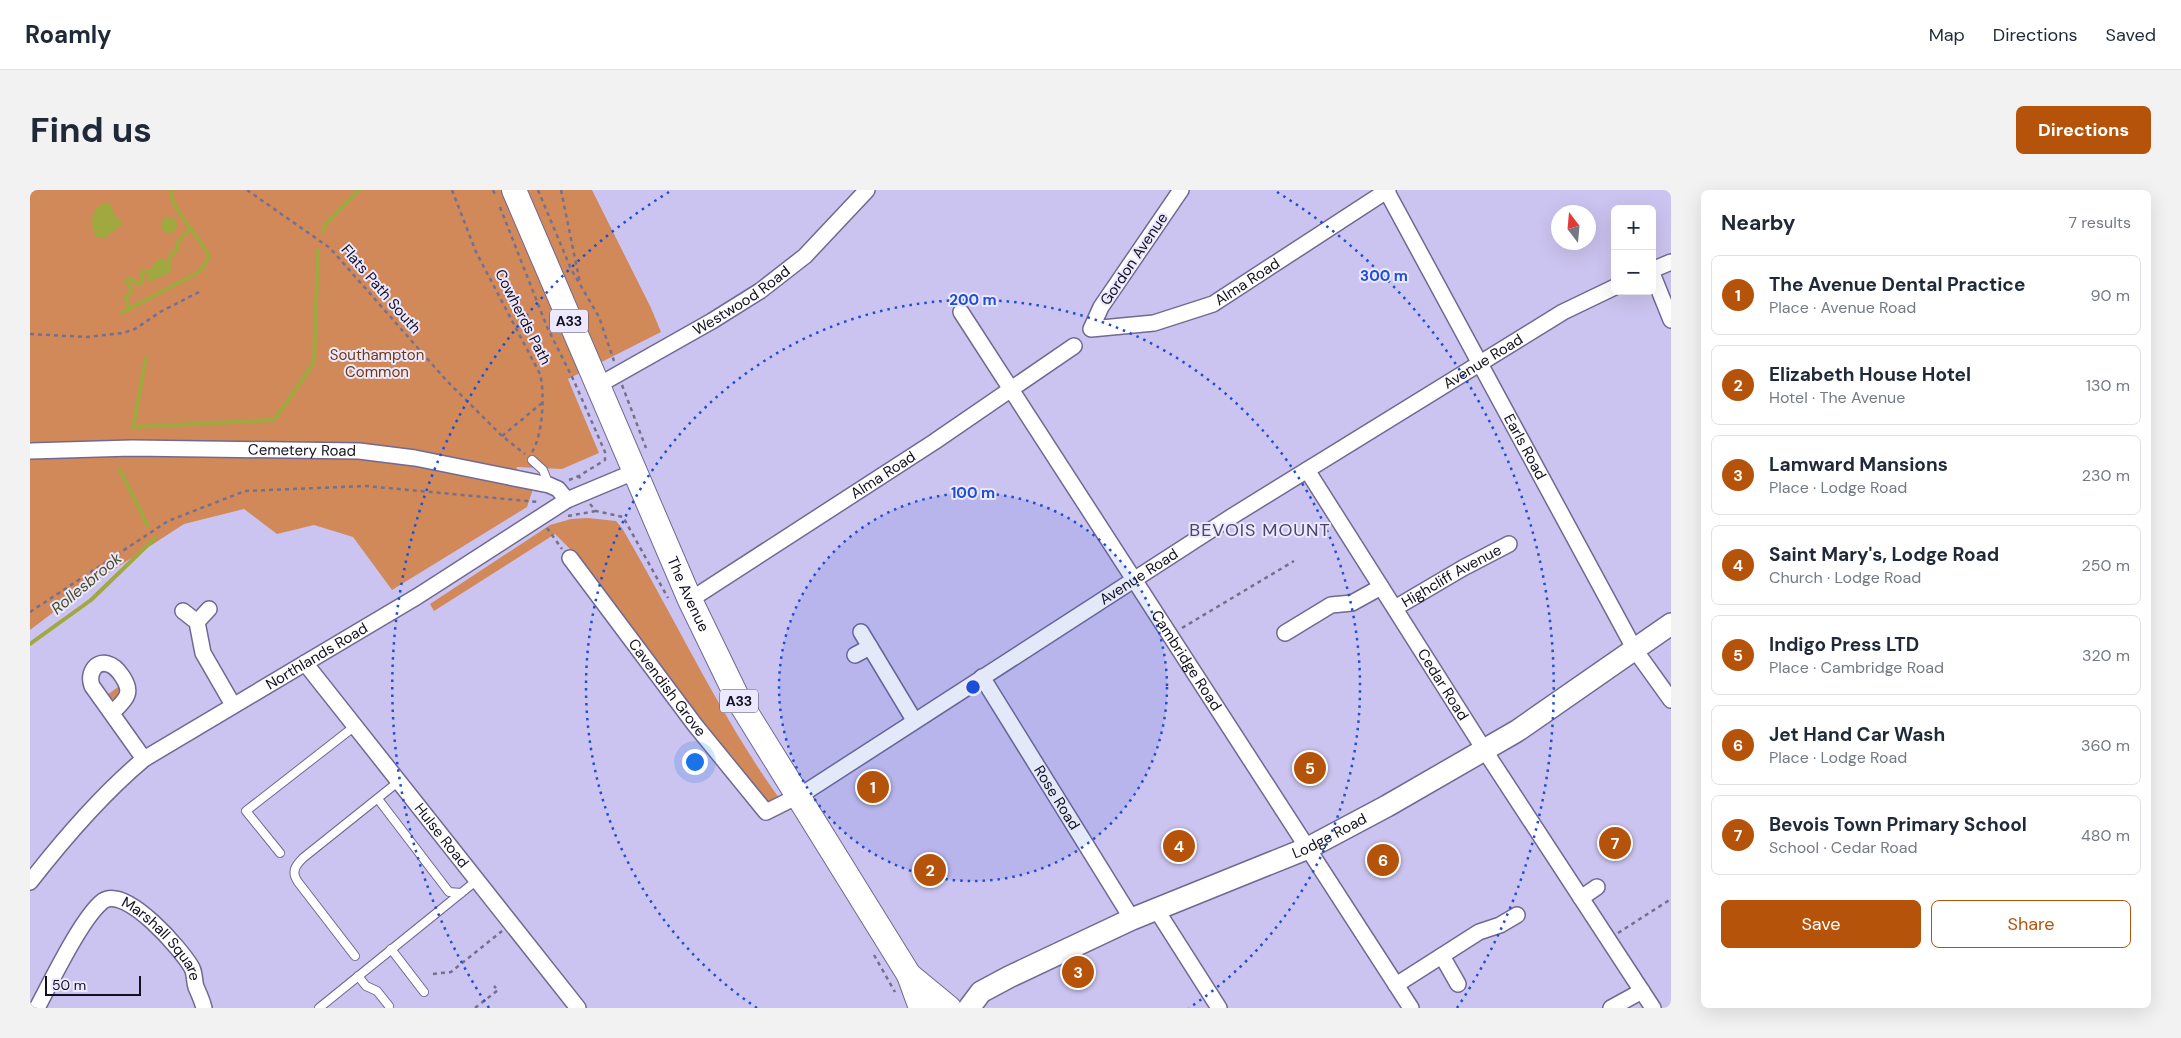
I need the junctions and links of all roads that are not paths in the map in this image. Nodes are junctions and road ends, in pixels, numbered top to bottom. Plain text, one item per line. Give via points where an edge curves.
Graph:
1 (514, 190) edge
2 (865, 190) edge
3 (1181, 190) edge
4 (1387, 190) edge
5 (1671, 262) edge
6 (1656, 270) edge
7 (1656, 282) edge
8 (1611, 288) edge
9 (962, 312) dead end
10 (1671, 320) edge
11 (1091, 329) joint
12 (1074, 346) dead end
13 (1480, 362) junction
14 (597, 386) junction
15 (1012, 390) junction
16 (30, 451) edge
17 (531, 459) road end
18 (1307, 470) junction
19 (634, 472) junction
20 (549, 485) junction
21 (567, 500) junction
22 (1509, 544) dead end
23 (570, 558) dead end
24 (1133, 578) junction
25 (1381, 587) junction
26 (680, 600) junction
27 (1395, 608) junction
28 (209, 609) dead end
29 (184, 611) dead end
30 (196, 622) junction
31 (1671, 624) edge
32 (861, 632) dead end
33 (1285, 633) dead end
34 (870, 647) junction
35 (1635, 650) junction
36 (855, 655) dead end
37 (304, 664) junction
38 (982, 677) junction
39 (1671, 700) edge
40 (233, 705) junction
41 (112, 713) dead end
42 (914, 720) junction
43 (355, 726) junction
44 (1485, 751) junction
45 (144, 759) junction
46 (398, 782) junction
47 (797, 796) junction
48 (378, 799) junction
49 (1308, 848) junction
50 (280, 853) dead end
51 (476, 881) junction
52 (30, 882) edge
53 (1597, 887) dead end
54 (461, 893) junction
55 (1580, 898) junction
56 (1156, 909) junction
57 (1517, 915) dead end
58 (1132, 919) junction
59 (391, 949) junction
60 (355, 956) dead end
61 (1442, 956) junction
62 (909, 975) junction
63 (358, 976) junction
64 (1458, 984) dead end
65 (1396, 985) junction
66 (1642, 990) junction
67 (424, 992) dead end
68 (389, 1006) dead end
69 (37, 1008) edge
70 (204, 1008) edge
71 (319, 1008) edge
72 (578, 1008) edge
73 (921, 1008) edge
74 (949, 1008) edge
75 (969, 1008) edge
76 (1220, 1008) edge
77 (1411, 1008) edge
78 (1611, 1008) edge
79 (1653, 1008) edge

1 - 14 main road, The Avenue / A33
2 - 14 street, Westwood Road via 805,256 760,291
3 - 11 street, Gordon Avenue via 1101,307
4 - 11 street, Alma Road via 1213,304 1154,323
4 - 13 street, Earls Road
5 - 6 street
7 - 10 street
8 - 13 street, Avenue Road via 1563,312
9 - 15 street, Cambridge Road
12 - 15 street, Alma Road
13 - 18 street, Avenue Road
13 - 35 street, Earls Road
14 - 19 main road, The Avenue / A33
15 - 24 street, Cambridge Road
15 - 26 street, Alma Road
16 - 20 street, Cemetery Road via 132,448 360,451 415,458
17 - 20 lane via 543,470
18 - 24 street, Avenue Road
18 - 25 street, Cedar Road
19 - 21 street, Northlands Road
19 - 26 main road, The Avenue / A33
20 - 21 street, Cemetery Road via 558,489
21 - 37 street, Northlands Road via 418,596
22 - 27 street, Highcliff Avenue
23 - 47 street, Cavendish Grove via 690,719 766,812
24 - 38 street, Avenue Road
24 - 49 street, Cambridge Road
25 - 27 street, Cedar Road
25 - 33 street via 1352,603 1331,605
26 - 47 main road, The Avenue / A33
27 - 44 street, Cedar Road
28 - 30 street
29 - 30 street
30 - 40 street via 203,653
31 - 35 street, Lodge Road
32 - 34 street
34 - 36 street
34 - 42 street
35 - 39 street, Earls Road
35 - 44 street, Lodge Road
37 - 40 street, Northlands Road
37 - 43 street, Hulse Road
38 - 42 street, Avenue Road
38 - 58 street, Rose Road
40 - 45 street, Northlands Road
41 - 45 street
42 - 47 street, Avenue Road
43 - 46 street, Hulse Road
43 - 50 lane via 246,811
44 - 49 street, Lodge Road
44 - 55 street, Cedar Road
45 - 52 street, Northlands Road via 67,834
46 - 48 lane
46 - 51 street, Hulse Road
47 - 62 main road, The Avenue / A33
48 - 54 lane via 449,892
48 - 60 lane via 303,858 294,869 298,882
49 - 56 street, Lodge Road
49 - 65 street, Cambridge Road
51 - 54 lane
51 - 72 street, Hulse Road
53 - 55 street
54 - 59 lane
55 - 66 street, Cedar Road
56 - 58 street, Lodge Road
56 - 76 street
57 - 61 street via 1479,932
58 - 75 street, Lodge Road via 988,987
59 - 63 lane
59 - 67 lane
61 - 64 street
61 - 65 street
62 - 73 main road, The Avenue / A33
62 - 74 main road, The Avenue / A33
63 - 68 lane
63 - 71 lane
65 - 77 street, Cambridge Road
66 - 78 street
66 - 79 street, Cedar Road
69 - 70 street, Marshall Square via 80,931 104,900 116,898 139,910 177,948 192,968

